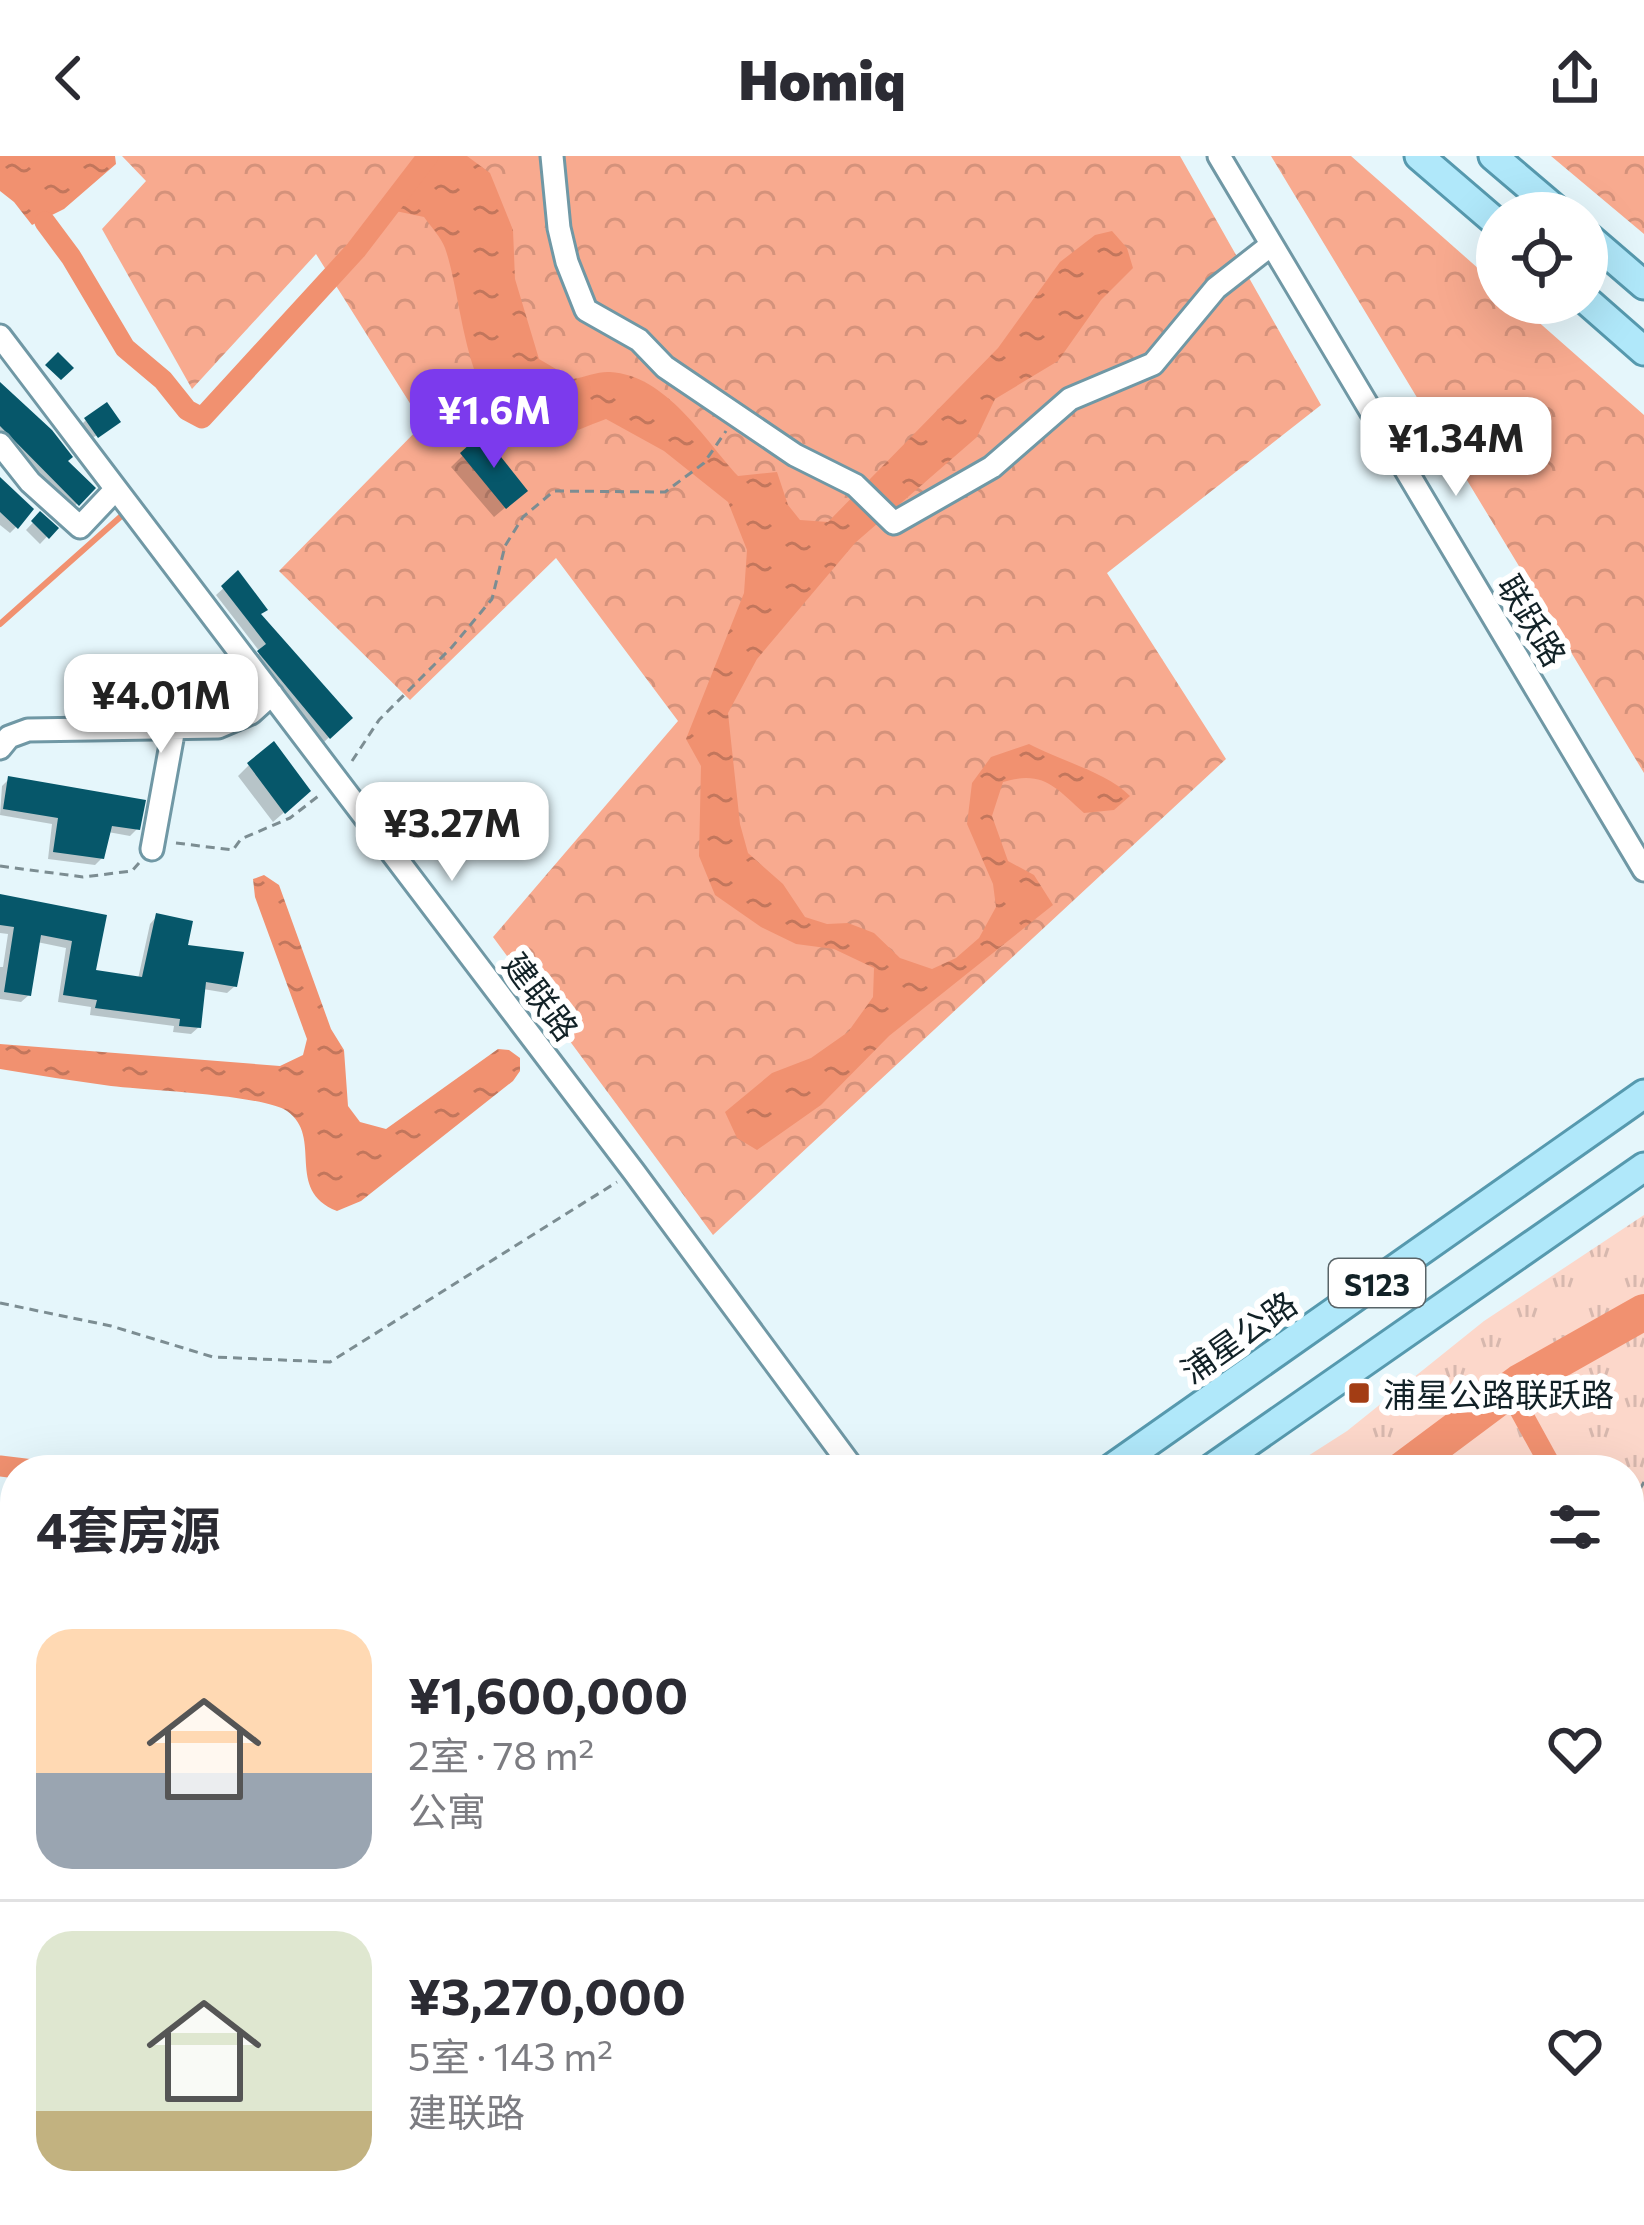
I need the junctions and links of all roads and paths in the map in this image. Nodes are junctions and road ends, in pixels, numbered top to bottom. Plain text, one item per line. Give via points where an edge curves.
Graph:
1 (552, 156) edge
2 (1219, 156) edge
3 (1419, 156) edge
4 (1493, 156) edge
5 (1535, 192) edge
6 (1476, 206) edge
7 (1271, 244) junction
8 (1608, 254) edge
9 (1644, 285) edge
10 (1608, 320) edge
11 (0, 335) edge
12 (1644, 351) edge
13 (737, 415) junction
14 (0, 444) edge
15 (116, 488) junction
16 (272, 694) junction
17 (174, 728) junction
18 (0, 748) edge
19 (338, 782) junction
20 (152, 849) junction
21 (0, 866) edge
22 (1644, 870) edge
23 (1644, 1094) edge
24 (1644, 1167) edge
25 (634, 1172) junction
26 (0, 1303) edge
27 (843, 1455) edge
28 (1130, 1455) edge
29 (1231, 1455) edge

1 - 13 street via 567,262 586,310
2 - 7 street, 联跃路
3 - 6 main road
4 - 5 main road
7 - 13 street via 1216,288 1153,364 1070,399 992,467 894,523 855,485
7 - 22 street, 联跃路
8 - 9 main road
10 - 12 main road
11 - 15 street, 建联路
13 - 19 path via 704,463 665,492 554,490 523,517 505,546 492,599 380,720
14 - 15 street via 80,527
15 - 16 street, 建联路
16 - 17 street via 218,727
16 - 19 street, 建联路
17 - 18 street via 28,730
17 - 20 street
19 - 20 path via 233,850 163,842
19 - 25 street, 建联路
20 - 21 path via 132,871 83,877
23 - 28 main road, 浦星公路 / S123
24 - 29 main road, S123
25 - 26 path via 330,1362 213,1357
25 - 27 street, 建联路

